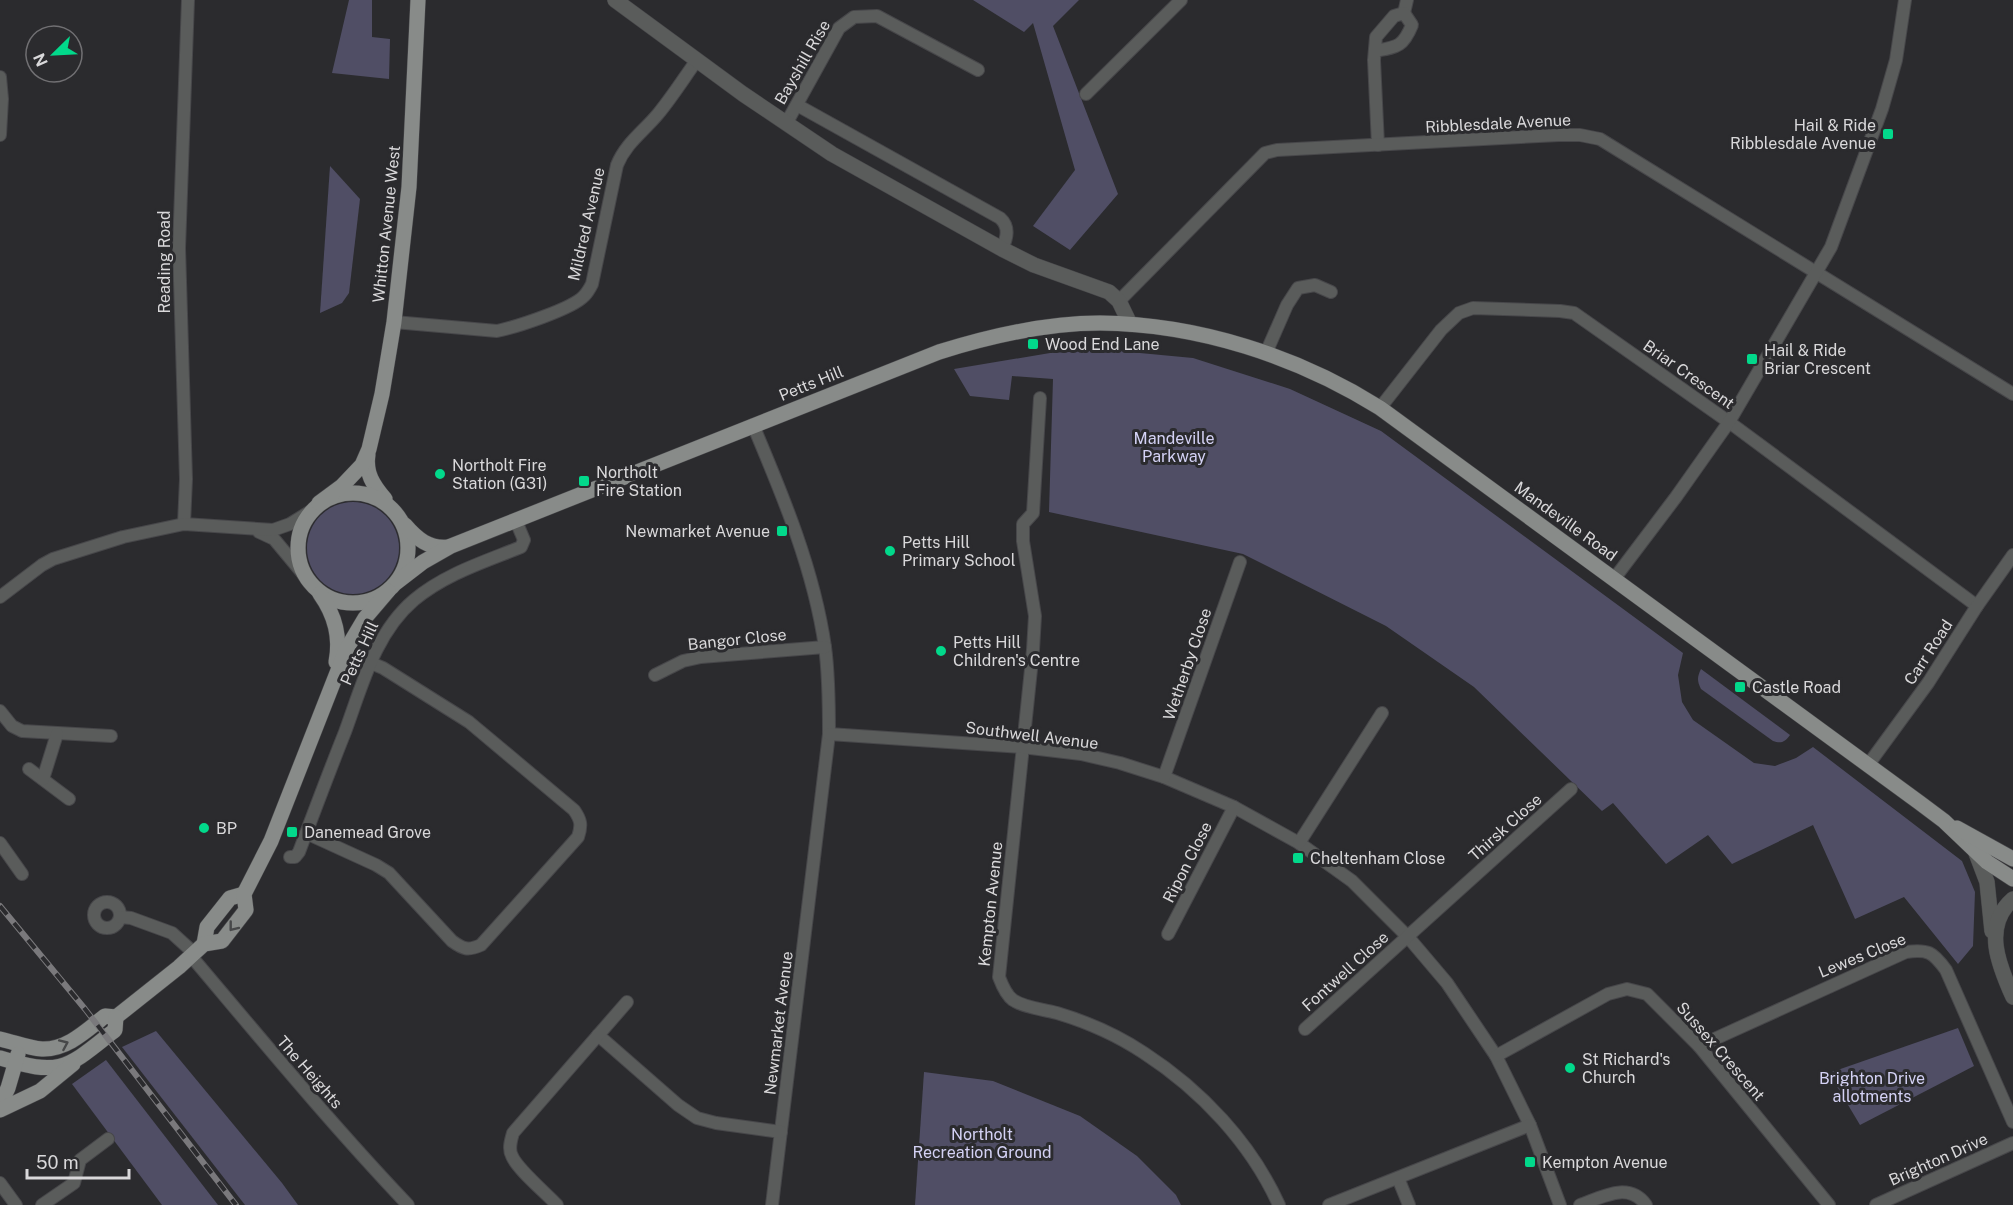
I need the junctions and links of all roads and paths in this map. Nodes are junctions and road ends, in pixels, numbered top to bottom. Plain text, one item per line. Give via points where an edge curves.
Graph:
1 (188, 0) edge
2 (418, 0) edge
3 (615, 0) edge
4 (1181, 0) edge
5 (1407, 0) edge
6 (1905, 0) edge
7 (1404, 13) junction
8 (1375, 51) junction
9 (697, 60) junction
10 (978, 70) dead end
11 (0, 77) edge
12 (1086, 94) dead end
13 (797, 105) junction
14 (787, 122) junction
15 (0, 135) edge
16 (1378, 145) junction
17 (1002, 249) junction
18 (1816, 273) junction
19 (1331, 292) dead end
20 (1119, 301) junction
21 (394, 322) junction
22 (1130, 324) junction
23 (1266, 353) junction
24 (2013, 394) edge
25 (1040, 398) dead end
26 (1380, 408) junction
27 (1729, 422) junction
28 (753, 425) junction
29 (369, 449) junction
30 (390, 506) junction
31 (315, 507) junction
32 (402, 521) junction
33 (516, 521) junction
34 (184, 524) junction
35 (252, 530) junction
36 (451, 546) junction
37 (2013, 555) edge
38 (1240, 562) dead end
39 (304, 574) junction
40 (1614, 579) junction
41 (392, 587) junction
42 (316, 589) junction
43 (0, 597) edge
44 (1977, 606) junction
45 (825, 647) junction
46 (371, 663) junction
47 (655, 675) dead end
48 (332, 682) junction
49 (0, 711) edge
50 (1382, 714) dead end
51 (57, 734) junction
52 (829, 734) junction
53 (111, 736) dead end
54 (1022, 747) junction
55 (1868, 765) junction
56 (29, 770) dead end
57 (1164, 777) junction
58 (43, 779) junction
59 (1571, 789) dead end
60 (69, 799) dead end
61 (1234, 807) junction
62 (1944, 821) junction
63 (306, 833) junction
64 (0, 843) edge
65 (1299, 843) junction
66 (1976, 853) junction
67 (290, 857) dead end
68 (2011, 859) edge
69 (22, 874) dead end
70 (2012, 877) edge
71 (2011, 900) edge
72 (120, 917) dead end
73 (1991, 921) junction
74 (1168, 933) dead end
75 (1408, 937) junction
76 (1996, 945) junction
77 (197, 951) junction
78 (2013, 997) edge
79 (627, 1002) dead end
80 (116, 1017) junction
81 (1305, 1029) dead end
82 (598, 1035) junction
83 (9, 1042) edge
84 (1699, 1046) junction
85 (1496, 1056) junction
86 (80, 1058) junction
87 (4, 1061) edge
88 (0, 1105) edge
89 (0, 1110) edge
90 (2013, 1122) edge
91 (1530, 1125) junction
92 (781, 1132) junction
93 (108, 1139) dead end
94 (2013, 1143) edge
95 (1398, 1178) junction
96 (0, 1183) edge
97 (16, 1205) edge
98 (42, 1205) edge
99 (408, 1205) edge
100 (557, 1205) edge
101 (772, 1205) edge
102 (1279, 1205) edge
103 (1329, 1205) edge
104 (1409, 1205) edge
105 (1560, 1205) edge
106 (1580, 1205) edge
107 (1646, 1205) edge
108 (1829, 1205) edge
109 (1876, 1205) edge

1 - 34 street, Reading Road via 179,248
2 - 21 main road, Whitton Avenue West via 410,175
3 - 9 street
4 - 12 street
5 - 7 street
6 - 18 street via 1896,60 1882,109 1831,248
7 - 8 street via 1394,16 1376,37
7 - 8 street via 1412,25 1407,36 1397,47
8 - 16 street
9 - 14 street
9 - 21 street, Mildred Avenue via 658,113 622,152 592,284 585,296 574,304 497,331
10 - 13 street, Bayshill Rise via 877,16 854,17 839,28
11 - 15 street
13 - 14 street, Bayshill Rise
13 - 17 street via 1000,218 1007,234
14 - 17 street via 832,154
16 - 18 street, Ribblesdale Avenue via 1559,135 1600,139
16 - 20 street, Ribblesdale Avenue via 1265,153
17 - 20 street via 1034,265 1101,288
18 - 24 street, Ribblesdale Avenue
18 - 27 street
19 - 23 street via 1315,285 1298,288
20 - 22 street
21 - 29 main road, Whitton Avenue West
22 - 23 main road, Mandeville Road via 1192,333
22 - 28 main road, Petts Hill via 1053,326 976,341 921,358
23 - 26 main road, Mandeville Road via 1327,379
25 - 54 street, Kempton Avenue via 1033,513 1023,524 1035,616
26 - 27 street, Briar Crescent via 1459,313 1473,308 1560,311 1574,313
26 - 40 main road, Mandeville Road
27 - 40 street
27 - 44 street, Briar Crescent
28 - 33 main road, Petts Hill
28 - 45 street, Newmarket Avenue via 808,570
29 - 30 main road, Whitton Avenue West via 369,477
29 - 31 main road, Whitton Avenue West via 355,474
30 - 31 main road via 371,495 350,492 328,498
30 - 32 main road
31 - 35 street via 282,528
31 - 39 main road via 300,531 298,542
32 - 36 main road, Petts Hill via 426,544
32 - 41 main road via 407,533 408,559
33 - 36 main road, Petts Hill
33 - 46 street, Petts Hill via 523,546 453,575 414,600 388,628
34 - 35 street
34 - 43 street via 123,537 53,559
35 - 39 street via 274,539
36 - 41 main road, Petts Hill
37 - 44 street, Carr Road
38 - 57 street, Wetherby Close
39 - 42 main road
40 - 55 main road, Mandeville Road
41 - 42 main road via 368,601 346,603
41 - 48 main road, Petts Hill via 357,629
42 - 48 main road, Petts Hill via 337,628 338,655
44 - 55 street, Carr Road via 1928,683
45 - 47 street, Bangor Close via 701,657
45 - 52 street, Newmarket Avenue
46 - 63 street, Petts Hill
46 - 63 street via 469,722 574,810 581,819 578,837 481,945 463,949 389,873
48 - 77 main road, Petts Hill via 271,841 244,894 246,910 222,941
49 - 51 street via 12,726 22,731
50 - 65 street
51 - 53 street
51 - 58 street
52 - 54 street, Southwell Avenue
52 - 92 street, Newmarket Avenue
54 - 57 street, Southwell Avenue via 1081,754
54 - 102 street, Kempton Avenue via 999,977 1003,988 1023,1005 1088,1024 1168,1069 1237,1137
55 - 62 main road, Mandeville Road
56 - 58 street
57 - 61 street, Southwell Avenue
58 - 60 street
59 - 75 street, Thirsk Close
61 - 65 street, Southwell Avenue
61 - 74 street, Ripon Close
62 - 66 main road, Mandeville Road
62 - 68 main road, Mandeville Road
63 - 67 street, Petts Hill via 297,855
64 - 69 street
65 - 75 street, Southwell Avenue via 1352,881
66 - 70 main road, Mandeville Road
66 - 73 street via 1987,882
70 - 73 street via 1997,892
71 - 76 street via 1998,923
72 - 77 street, The Heights via 172,933
73 - 76 street
75 - 81 street, Fontwell Close
75 - 85 street, Southwell Avenue via 1447,983
76 - 78 street via 1999,965
77 - 80 main road, Petts Hill
77 - 99 street, The Heights via 244,1021
79 - 82 street
83 -> 80 main road via 42,1049 57,1047 105,1016
80 - 86 main road via 115,1030
82 - 92 street via 697,1118
82 - 100 street via 521,1122 510,1142 511,1156
83 - 87 main road
84 - 85 street, Sussex Crescent via 1647,994 1627,989 1608,994
84 - 90 street, Lewes Close via 1906,952 1921,950 1935,955 1946,970
84 - 108 street, Sussex Crescent
85 - 91 street, Southwell Avenue
86 - 87 main road via 51,1069
86 - 89 main road via 51,1085
87 - 88 main road via 8,1088
91 - 95 street
91 - 105 street, Southwell Avenue
92 - 101 street, Newmarket Avenue
93 - 98 street via 80,1160 74,1183
94 - 109 street, Brighton Drive
95 - 103 street
95 - 104 street
96 - 97 street
106 - 107 street via 1615,1192 1630,1192

